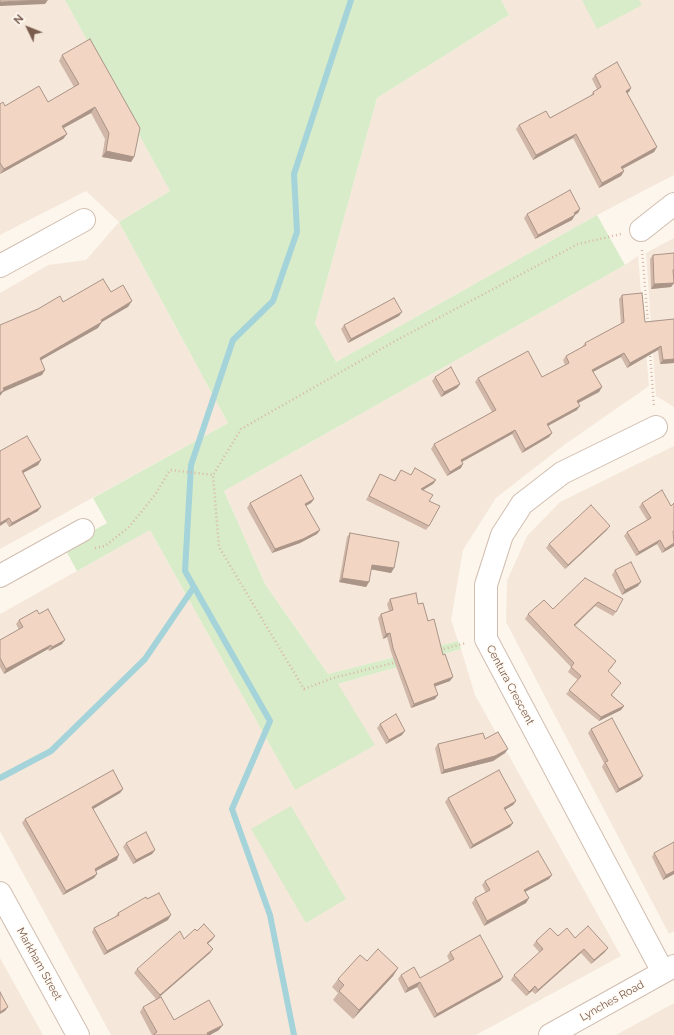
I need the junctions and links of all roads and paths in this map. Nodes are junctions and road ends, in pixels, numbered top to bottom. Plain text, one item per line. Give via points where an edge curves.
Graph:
1 (674, 204) edge
2 (84, 220) dead end
3 (631, 232) joint
4 (643, 259) dead end
5 (0, 266) edge
6 (648, 328) edge
7 (650, 351) edge
8 (654, 397) dead end
9 (656, 427) dead end
10 (213, 475) junction
11 (88, 539) joint
12 (0, 576) edge
13 (473, 642) dead end
14 (436, 651) edge
15 (399, 661) edge
16 (0, 893) edge
17 (669, 969) edge
18 (78, 1035) edge
19 (550, 1035) edge

1 - 3 street
2 - 5 street
3 - 10 path via 578,244 397,340 241,429
4 - 6 path
7 - 8 path
9 - 17 street, Centura Crescent via 562,474 522,504 502,535 486,585 486,638
10 - 11 path via 170,470 155,495 129,527 105,546
10 - 15 path via 219,547 304,689 333,678
11 - 12 street
13 - 14 path
16 - 18 street, Markham Street
17 - 19 street, Lynches Road

